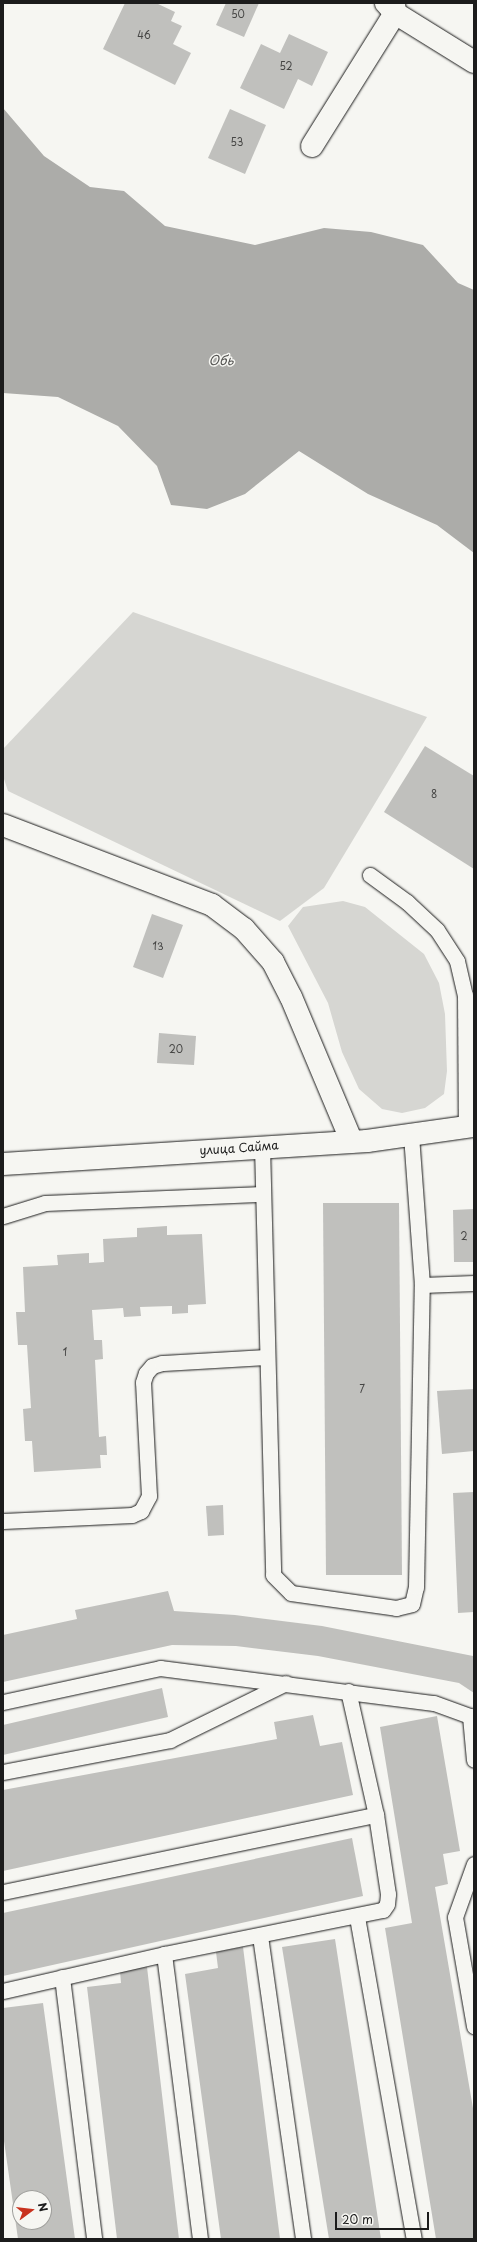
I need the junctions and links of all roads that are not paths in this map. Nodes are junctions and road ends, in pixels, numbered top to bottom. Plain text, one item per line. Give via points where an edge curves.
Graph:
1 (392, 6) edge
2 (474, 62) edge
3 (312, 146) dead end
4 (3, 825) edge
5 (370, 875) dead end
6 (470, 1127) edge
7 (411, 1135) junction
8 (352, 1142) junction
9 (262, 1146) junction
10 (3, 1164) edge
11 (263, 1194) junction
12 (3, 1216) edge
13 (474, 1283) edge
14 (422, 1285) junction
15 (267, 1357) junction
16 (3, 1521) edge
17 (286, 1683) junction
18 (348, 1692) junction
19 (3, 1702) edge
20 (472, 1718) edge
21 (474, 1760) edge
22 (3, 1772) edge
23 (376, 1815) junction
24 (474, 1864) edge
25 (3, 1892) edge
26 (357, 1917) junction
27 (260, 1936) junction
28 (164, 1954) junction
29 (62, 1977) junction
30 (3, 1991) edge
31 (474, 2026) edge
32 (94, 2239) edge
33 (200, 2239) edge
34 (303, 2239) edge
35 (414, 2239) edge

1 - 2 street
1 - 3 street
4 - 8 street via 212,905 244,929 273,962 291,997
5 - 6 lane via 407,902 437,930 457,961 465,996
6 - 7 street, улица Сайма
7 - 8 street, улица Сайма
7 - 14 lane
8 - 9 street, улица Сайма
9 - 10 street, улица Сайма
9 - 11 lane
11 - 12 lane via 45,1203
11 - 15 lane
13 - 14 lane
14 - 15 lane via 416,1587 412,1604 396,1608 291,1593 273,1576
15 - 16 lane via 162,1363 152,1366 146,1373 143,1382 149,1496 141,1511 132,1515
17 - 18 lane
17 - 19 lane via 160,1668
17 - 22 lane via 170,1740
18 - 20 lane via 434,1703
18 - 23 lane
20 - 21 lane
23 - 25 lane
23 - 26 lane via 388,1904 383,1910
24 - 31 lane via 455,1917
26 - 27 lane
26 - 35 lane
27 - 28 lane
27 - 34 lane
28 - 29 lane
28 - 33 lane
29 - 30 lane
29 - 32 lane

